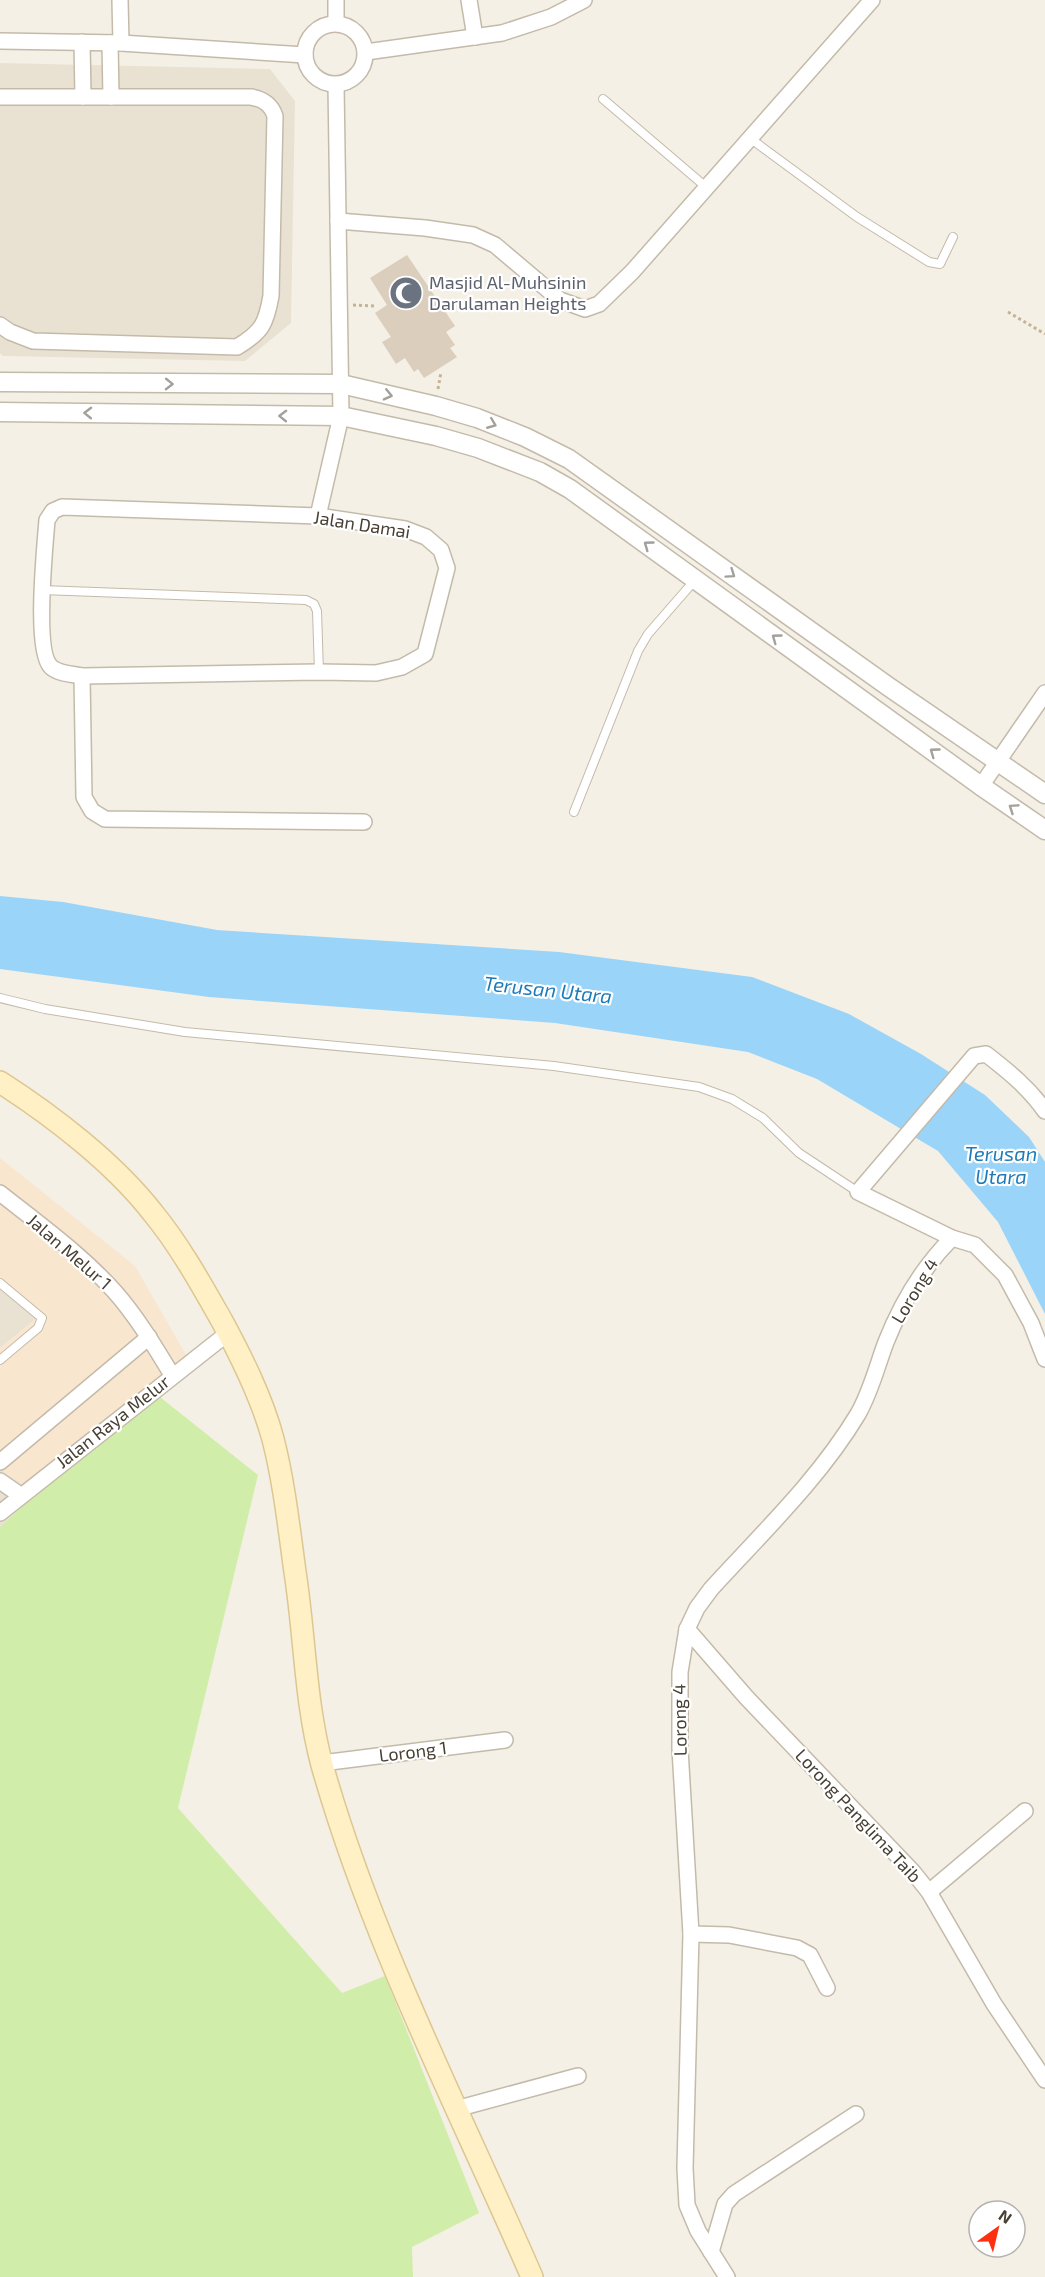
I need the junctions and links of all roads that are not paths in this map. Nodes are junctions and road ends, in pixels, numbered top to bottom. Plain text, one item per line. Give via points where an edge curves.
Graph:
1 (120, 0) edge
2 (336, 0) edge
3 (470, 0) edge
4 (584, 0) edge
5 (872, 0) edge
6 (336, 23) junction
7 (475, 37) junction
8 (0, 41) edge
9 (82, 42) junction
10 (116, 43) junction
11 (366, 52) junction
12 (304, 55) junction
13 (336, 85) junction
14 (0, 97) edge
15 (83, 97) junction
16 (111, 98) junction
17 (603, 99) dead end
18 (751, 139) junction
19 (706, 186) junction
20 (338, 221) junction
21 (953, 237) dead end
22 (0, 326) edge
23 (0, 382) edge
24 (341, 384) junction
25 (0, 412) edge
26 (341, 416) junction
27 (318, 516) junction
28 (696, 579) junction
29 (42, 590) junction
30 (319, 672) junction
31 (82, 676) junction
32 (1045, 693) edge
33 (998, 762) junction
34 (981, 786) junction
35 (1045, 794) edge
36 (574, 812) dead end
37 (364, 822) dead end
38 (1045, 830) edge
39 (0, 998) edge
40 (0, 1082) edge
41 (1045, 1111) edge
42 (861, 1188) junction
43 (0, 1193) edge
44 (952, 1238) junction
45 (0, 1283) edge
46 (228, 1333) junction
47 (149, 1337) junction
48 (1045, 1359) edge
49 (0, 1360) edge
50 (172, 1375) junction
51 (3, 1454) edge
52 (0, 1481) edge
53 (20, 1495) junction
54 (0, 1513) edge
55 (687, 1629) junction
56 (505, 1740) dead end
57 (322, 1763) junction
58 (1025, 1811) dead end
59 (929, 1892) junction
60 (691, 1934) junction
61 (827, 1988) dead end
62 (578, 2076) dead end
63 (1045, 2080) edge
64 (456, 2109) junction
65 (856, 2114) dead end
66 (711, 2252) junction
67 (532, 2277) edge
68 (727, 2277) edge

1 - 10 street
2 - 6 street
3 - 7 street
4 - 7 street via 526,27
5 - 18 street
6 - 11 street via 353,29
6 - 12 street via 310,36
7 - 11 street
8 - 9 street
9 - 10 street
9 - 15 street
10 - 12 street
10 - 16 street
11 - 13 street via 361,71 346,83
12 - 13 street via 311,73 326,84
13 - 20 street
14 - 15 street
15 - 16 street
16 - 22 street via 251,97 261,99 272,109 273,231 267,318 256,336 237,347 33,341
17 - 19 lane
18 - 19 street
18 - 21 lane via 857,217 929,262 940,264
19 - 20 street via 632,272 599,304 585,309 560,300 495,245 473,235
20 - 24 street
23 -> 24 street
24 - 26 street
24 -> 33 street via 477,418 569,459
26 -> 25 street
26 - 27 street
28 -> 26 street via 540,472 436,436
27 - 29 street, Jalan Damai via 62,507 47,520
27 - 30 street, Jalan Damai via 405,529 426,537 441,550 447,568 425,654 402,667 376,673
34 -> 28 street
28 - 36 lane via 638,651
29 - 30 lane via 306,600 317,611
29 - 31 street, Jalan Damai via 45,656 51,667 61,673
30 - 31 street, Jalan Damai
31 - 37 street via 84,797 92,811 105,819
32 - 33 street
33 - 34 street
33 - 35 street
38 -> 34 street
39 - 42 lane via 185,1032 554,1065 699,1087 732,1099 763,1118 799,1153
40 - 46 main road via 33,1103 101,1159 153,1212 193,1270
41 - 42 street via 1036,1098 986,1054 974,1056
42 - 44 street
43 - 47 street, Jalan Melur 1 via 78,1256 115,1293
44 - 48 street via 975,1245 1005,1275
44 - 55 street, Lorong 4 via 937,1252 899,1312 873,1384 837,1449 711,1588
45 - 49 lane via 42,1318 38,1328
46 - 50 street, Jalan Raya Melur
46 - 57 main road via 254,1385 273,1439 298,1588 310,1711
47 - 50 street, Jalan Melur 1
47 - 51 street
50 - 53 street, Jalan Raya Melur
52 - 53 street
53 - 54 street, Jalan Raya Melur
55 - 59 street, Lorong Panglima Taib
55 - 60 street, Lorong 4 via 680,1672 680,1749
56 - 57 street, Lorong 1
57 - 64 main road via 352,1862
58 - 59 street
59 - 63 street, Lorong Panglima Taib via 983,1986
60 - 61 street via 729,1935 797,1948 810,1955
60 - 66 street, Lorong 4 via 687,2205
62 - 64 street
64 - 67 main road
65 - 66 street via 734,2194 725,2204
66 - 68 street, Lorong 4

